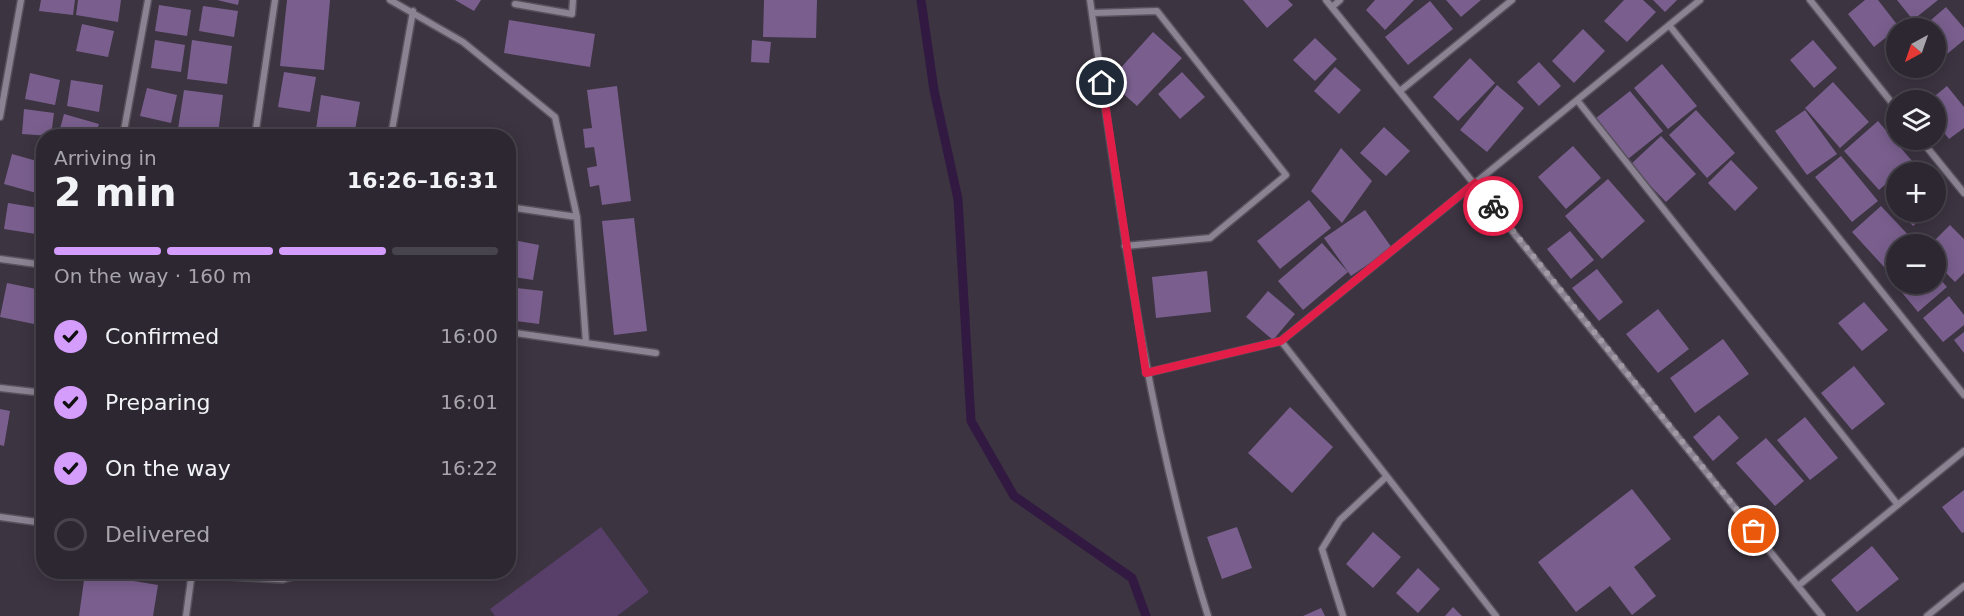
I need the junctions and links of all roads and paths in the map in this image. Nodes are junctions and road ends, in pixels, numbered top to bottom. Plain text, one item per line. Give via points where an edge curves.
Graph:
1 (21, 0) edge
2 (148, 0) edge
3 (275, 0) edge
4 (390, 0) edge
5 (573, 0) edge
6 (1090, 0) edge
7 (1326, 0) edge
8 (1340, 0) edge
9 (1512, 0) edge
10 (1700, 0) edge
11 (1810, 0) edge
12 (515, 4) dead end
13 (1332, 7) junction
14 (412, 11) junction
15 (1092, 14) junction
16 (1669, 25) junction
17 (1400, 91) junction
18 (1886, 95) edge
19 (1577, 100) junction
20 (0, 117) edge
21 (124, 129) edge
22 (256, 129) edge
23 (392, 129) edge
24 (1929, 150) edge
25 (1475, 183) junction
26 (1964, 193) edge
27 (516, 208) edge
28 (577, 217) junction
29 (1125, 246) junction
30 (0, 259) edge
31 (36, 264) edge
32 (516, 333) edge
33 (1281, 341) junction
34 (586, 343) junction
35 (656, 353) dead end
36 (1146, 373) junction
37 (0, 388) edge
38 (36, 392) edge
39 (1964, 394) edge
40 (1964, 451) edge
41 (1385, 478) junction
42 (1898, 505) junction
43 (0, 517) edge
44 (36, 523) edge
45 (190, 579) edge
46 (263, 579) edge
47 (286, 579) edge
48 (1798, 586) junction
49 (1964, 586) edge
50 (186, 616) edge
51 (1208, 616) edge
52 (1343, 616) edge
53 (1496, 616) edge
54 (1822, 616) edge
55 (1927, 616) edge

1 - 20 street
2 - 21 street
3 - 22 street
4 - 14 street
5 - 12 street via 572,14
6 - 15 street
7 - 13 street
8 - 13 street
9 - 17 street
10 - 16 street
11 - 18 street
13 - 17 street
14 - 23 street
14 - 28 street via 463,42 555,117
15 - 29 street
15 - 29 street via 1157,11 1287,175 1209,238
16 - 19 street
16 - 39 street
17 - 25 street
19 - 25 street
19 - 42 street
24 - 26 street
25 - 33 street
25 - 48 street
27 - 28 street
28 - 34 street
29 - 36 street
30 - 31 street
32 - 34 street
33 - 36 street
33 - 41 street
34 - 35 street
36 - 51 street via 1183,537
37 - 38 street
40 - 42 street
41 - 52 street via 1340,520 1322,549
41 - 53 street
42 - 48 street
43 - 44 street
45 - 50 street
46 - 47 lane
48 - 54 street
49 - 55 street

